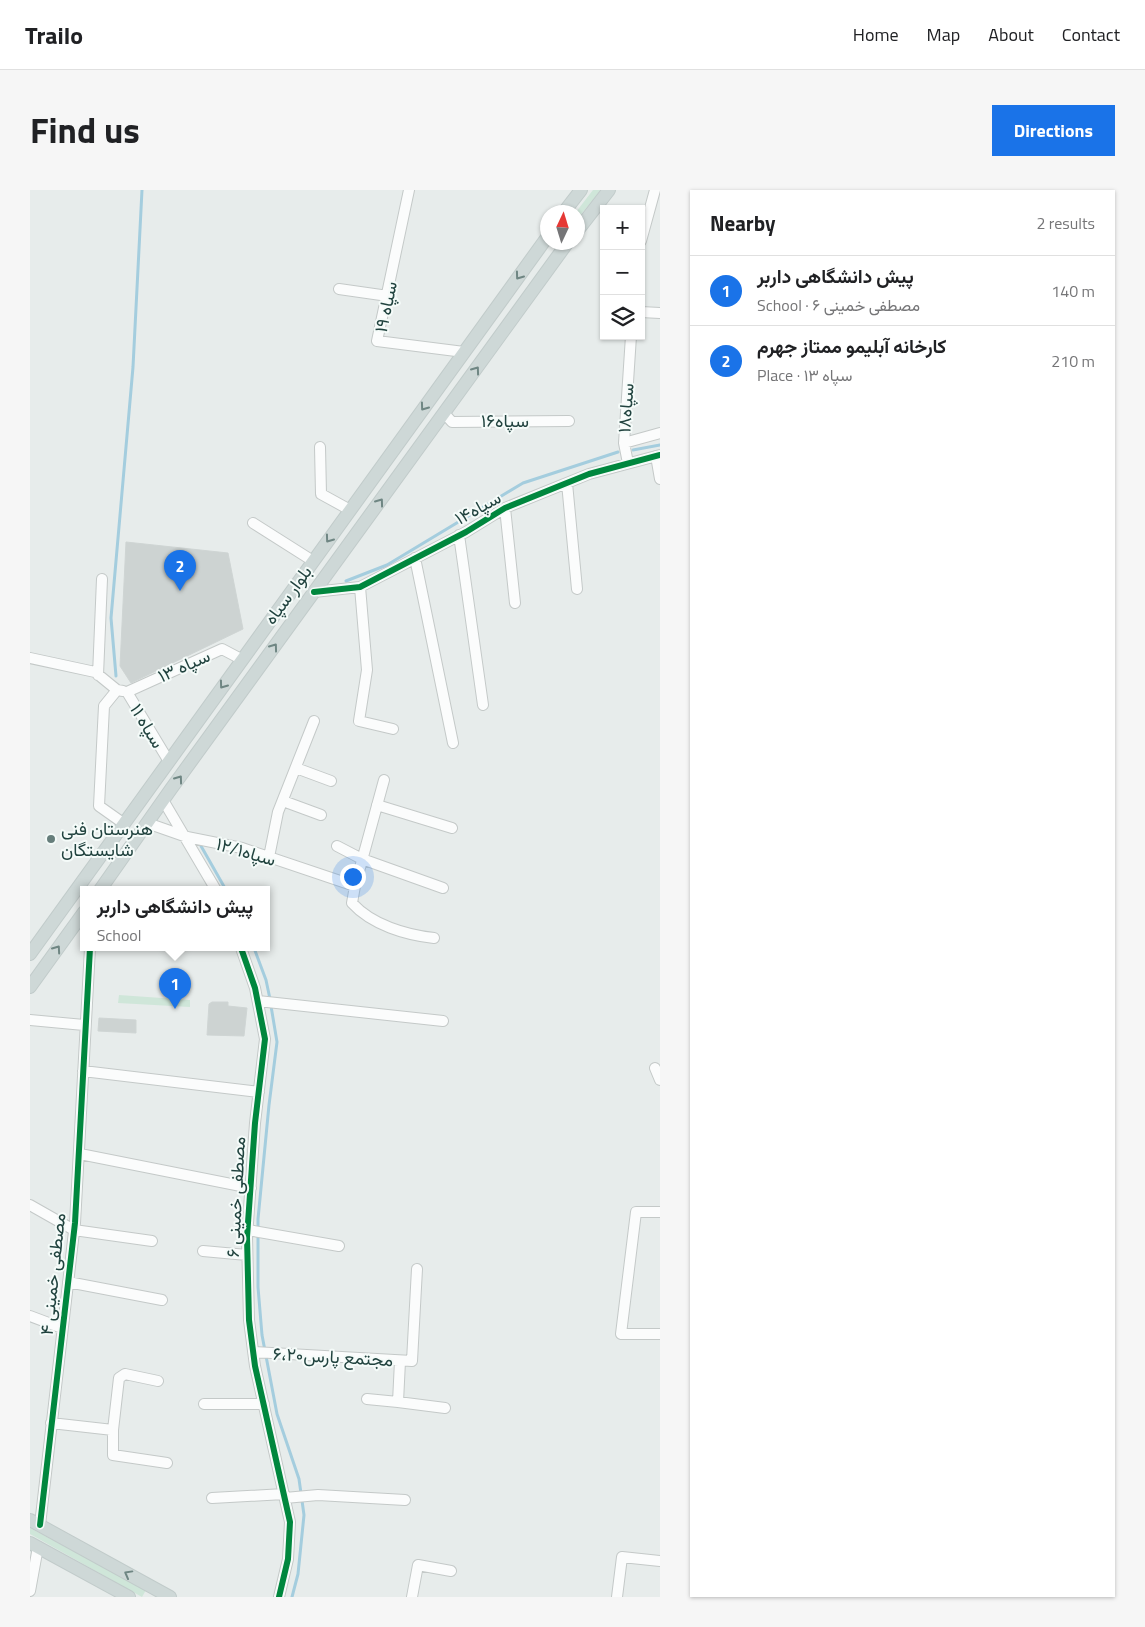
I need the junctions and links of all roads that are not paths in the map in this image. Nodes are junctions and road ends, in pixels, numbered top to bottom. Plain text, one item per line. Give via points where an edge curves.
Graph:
1 (409, 190) edge
2 (581, 190) edge
3 (609, 190) edge
4 (655, 190) edge
5 (569, 205) edge
6 (585, 221) edge
7 (645, 226) edge
8 (540, 247) edge
9 (562, 250) edge
10 (338, 289) dead end
11 (388, 296) junction
12 (645, 312) edge
13 (660, 313) edge
14 (631, 340) edge
15 (464, 352) junction
16 (444, 413) junction
17 (569, 421) dead end
18 (660, 433) edge
19 (624, 443) junction
20 (320, 447) dead end
21 (658, 456) edge
22 (628, 463) junction
23 (660, 479) edge
24 (567, 484) junction
25 (505, 508) junction
26 (350, 510) junction
27 (253, 523) dead end
28 (460, 535) junction
29 (416, 558) junction
30 (312, 561) junction
31 (102, 579) dead end
32 (360, 587) junction
33 (577, 589) dead end
34 (314, 592) junction
35 (515, 603) dead end
36 (30, 658) edge
37 (242, 659) junction
38 (98, 675) junction
39 (122, 691) junction
40 (483, 705) dead end
41 (314, 721) dead end
42 (393, 729) dead end
43 (453, 743) dead end
44 (168, 760) junction
45 (296, 768) junction
46 (384, 780) dead end
47 (331, 781) dead end
48 (163, 800) junction
49 (283, 801) junction
50 (377, 805) junction
51 (321, 815) dead end
52 (123, 823) junction
53 (148, 823) junction
54 (452, 828) dead end
55 (187, 837) junction
56 (337, 846) dead end
57 (269, 857) junction
58 (362, 859) junction
59 (83, 886) edge
60 (103, 886) edge
61 (214, 886) edge
62 (355, 886) junction
63 (443, 888) dead end
64 (80, 890) edge
65 (80, 918) edge
66 (434, 938) dead end
67 (90, 951) edge
68 (242, 951) edge
69 (30, 954) edge
70 (30, 987) edge
71 (258, 1001) junction
72 (30, 1020) edge
73 (443, 1022) dead end
74 (84, 1025) junction
75 (655, 1068) dead end
76 (83, 1071) junction
77 (660, 1080) edge
78 (259, 1092) junction
79 (80, 1154) junction
80 (251, 1188) junction
81 (30, 1205) edge
82 (660, 1212) edge
83 (74, 1230) junction
84 (248, 1230) junction
85 (152, 1241) dead end
86 (339, 1246) dead end
87 (203, 1251) dead end
88 (248, 1255) junction
89 (417, 1269) dead end
90 (68, 1282) junction
91 (162, 1300) dead end
92 (30, 1316) edge
93 (62, 1328) junction
94 (660, 1334) edge
95 (254, 1352) junction
96 (400, 1361) junction
97 (158, 1381) dead end
98 (367, 1400) dead end
99 (398, 1402) junction
100 (204, 1404) dead end
101 (264, 1404) junction
102 (445, 1408) dead end
103 (51, 1422) junction
104 (113, 1430) junction
105 (167, 1463) dead end
106 (284, 1496) junction
107 (212, 1498) dead end
108 (405, 1500) dead end
109 (35, 1522) edge
110 (34, 1545) edge
111 (660, 1561) edge
112 (451, 1571) dead end
113 (30, 1591) edge
114 (164, 1596) edge
115 (129, 1597) edge
116 (280, 1597) edge
117 (412, 1597) edge
118 (617, 1597) edge

1 - 11 street, سپاه ۱۹
2 - 5 main road
3 - 6 main road
4 - 7 street
8 -> 15 main road, بلوار سپاه
16 -> 9 main road, بلوار سپاه
10 - 11 street
11 - 15 street, سپاه ۱۹ via 377,341
12 - 13 street
14 - 19 street, سپاه۱۸
15 -> 26 main road, بلوار سپاه
16 - 17 street, سپاه۱۶ via 452,422
34 -> 16 main road, بلوار سپاه
18 - 19 street, سپاه۱۸
19 - 22 street
20 - 26 street via 321,494
21 - 22 street, سپاه۱۴
21 - 23 street
22 - 24 street, سپاه۱۴
24 - 25 street, سپاه۱۴
24 - 33 street
25 - 28 street, سپاه۱۴
25 - 35 street
26 -> 30 main road, بلوار سپاه
27 - 30 street
28 - 29 street, سپاه۱۴
28 - 40 street
29 - 32 street, سپاه۱۴
29 - 43 street
30 - 37 main road, بلوار سپاه
31 - 38 street
32 - 34 street, سپاه۱۴
32 - 42 street via 367,670 359,721
48 -> 34 main road, بلوار سپاه
36 - 38 street
37 - 39 street, سپاه ۱۳ via 222,649
37 -> 44 main road, بلوار سپاه
38 - 39 street
39 - 44 street, سپاه ۱۱
39 - 52 street via 104,706 99,806
41 - 45 street
44 - 52 main road, بلوار سپاه
45 - 47 street
45 - 49 street
46 - 50 street
48 - 53 main road, بلوار سپاه
48 - 55 street
49 - 51 street
49 - 57 street
50 - 54 street
50 - 58 street
52 - 59 main road, بلوار سپاه
53 - 55 street, سپاه۱۲/۱
53 - 60 main road, بلوار سپاه
55 - 57 street, سپاه۱۲/۱
55 - 61 street
56 - 58 street
57 - 62 street, سپاه۱۲/۱
58 - 62 street
58 - 63 street
62 - 66 street via 352,903 359,910 408,935
64 - 69 main road, بلوار سپاه
70 -> 65 main road
67 - 74 street, مصطفی خمینی ۴
68 - 71 street, مصطفی خمینی ۶
71 - 73 street
71 - 78 street, مصطفی خمینی ۶ via 265,1039
72 - 74 street
74 - 76 street, مصطفی خمینی ۴
75 - 77 street
76 - 78 street
76 - 79 street, مصطفی خمینی ۴
78 - 80 street, مصطفی خمینی ۶
79 - 80 street
79 - 83 street, مصطفی خمینی ۴
80 - 84 street, مصطفی خمینی ۶
81 - 83 street
82 - 94 street via 636,1212 621,1334
83 - 85 street
83 - 90 street, مصطفی خمینی ۴
84 - 86 street
84 - 88 street, مصطفی خمینی ۶
87 - 88 street
88 - 95 street, مصطفی خمینی ۶ via 249,1320
89 - 96 street, ۶،مجتمع پارس۲۰ via 412,1362
90 - 91 street
90 - 93 street, مصطفی خمینی ۴
92 - 93 street
93 - 103 street, مصطفی خمینی ۴
95 - 96 street, ۶،مجتمع پارس۲۰
95 - 101 street, مصطفی خمینی ۶
96 - 99 street
97 - 104 street via 125,1374 120,1378
98 - 99 street
99 - 102 street
100 - 101 street
101 - 106 street, مصطفی خمینی ۶
103 - 104 street
103 - 109 street, مصطفی خمینی ۴
104 - 105 street via 113,1455
106 - 107 street
106 - 108 street
106 - 116 street, مصطفی خمینی ۶ via 290,1522 288,1559
114 -> 109 main road
110 - 113 street
110 - 115 main road
111 - 118 street via 622,1557
112 - 117 street via 418,1565

